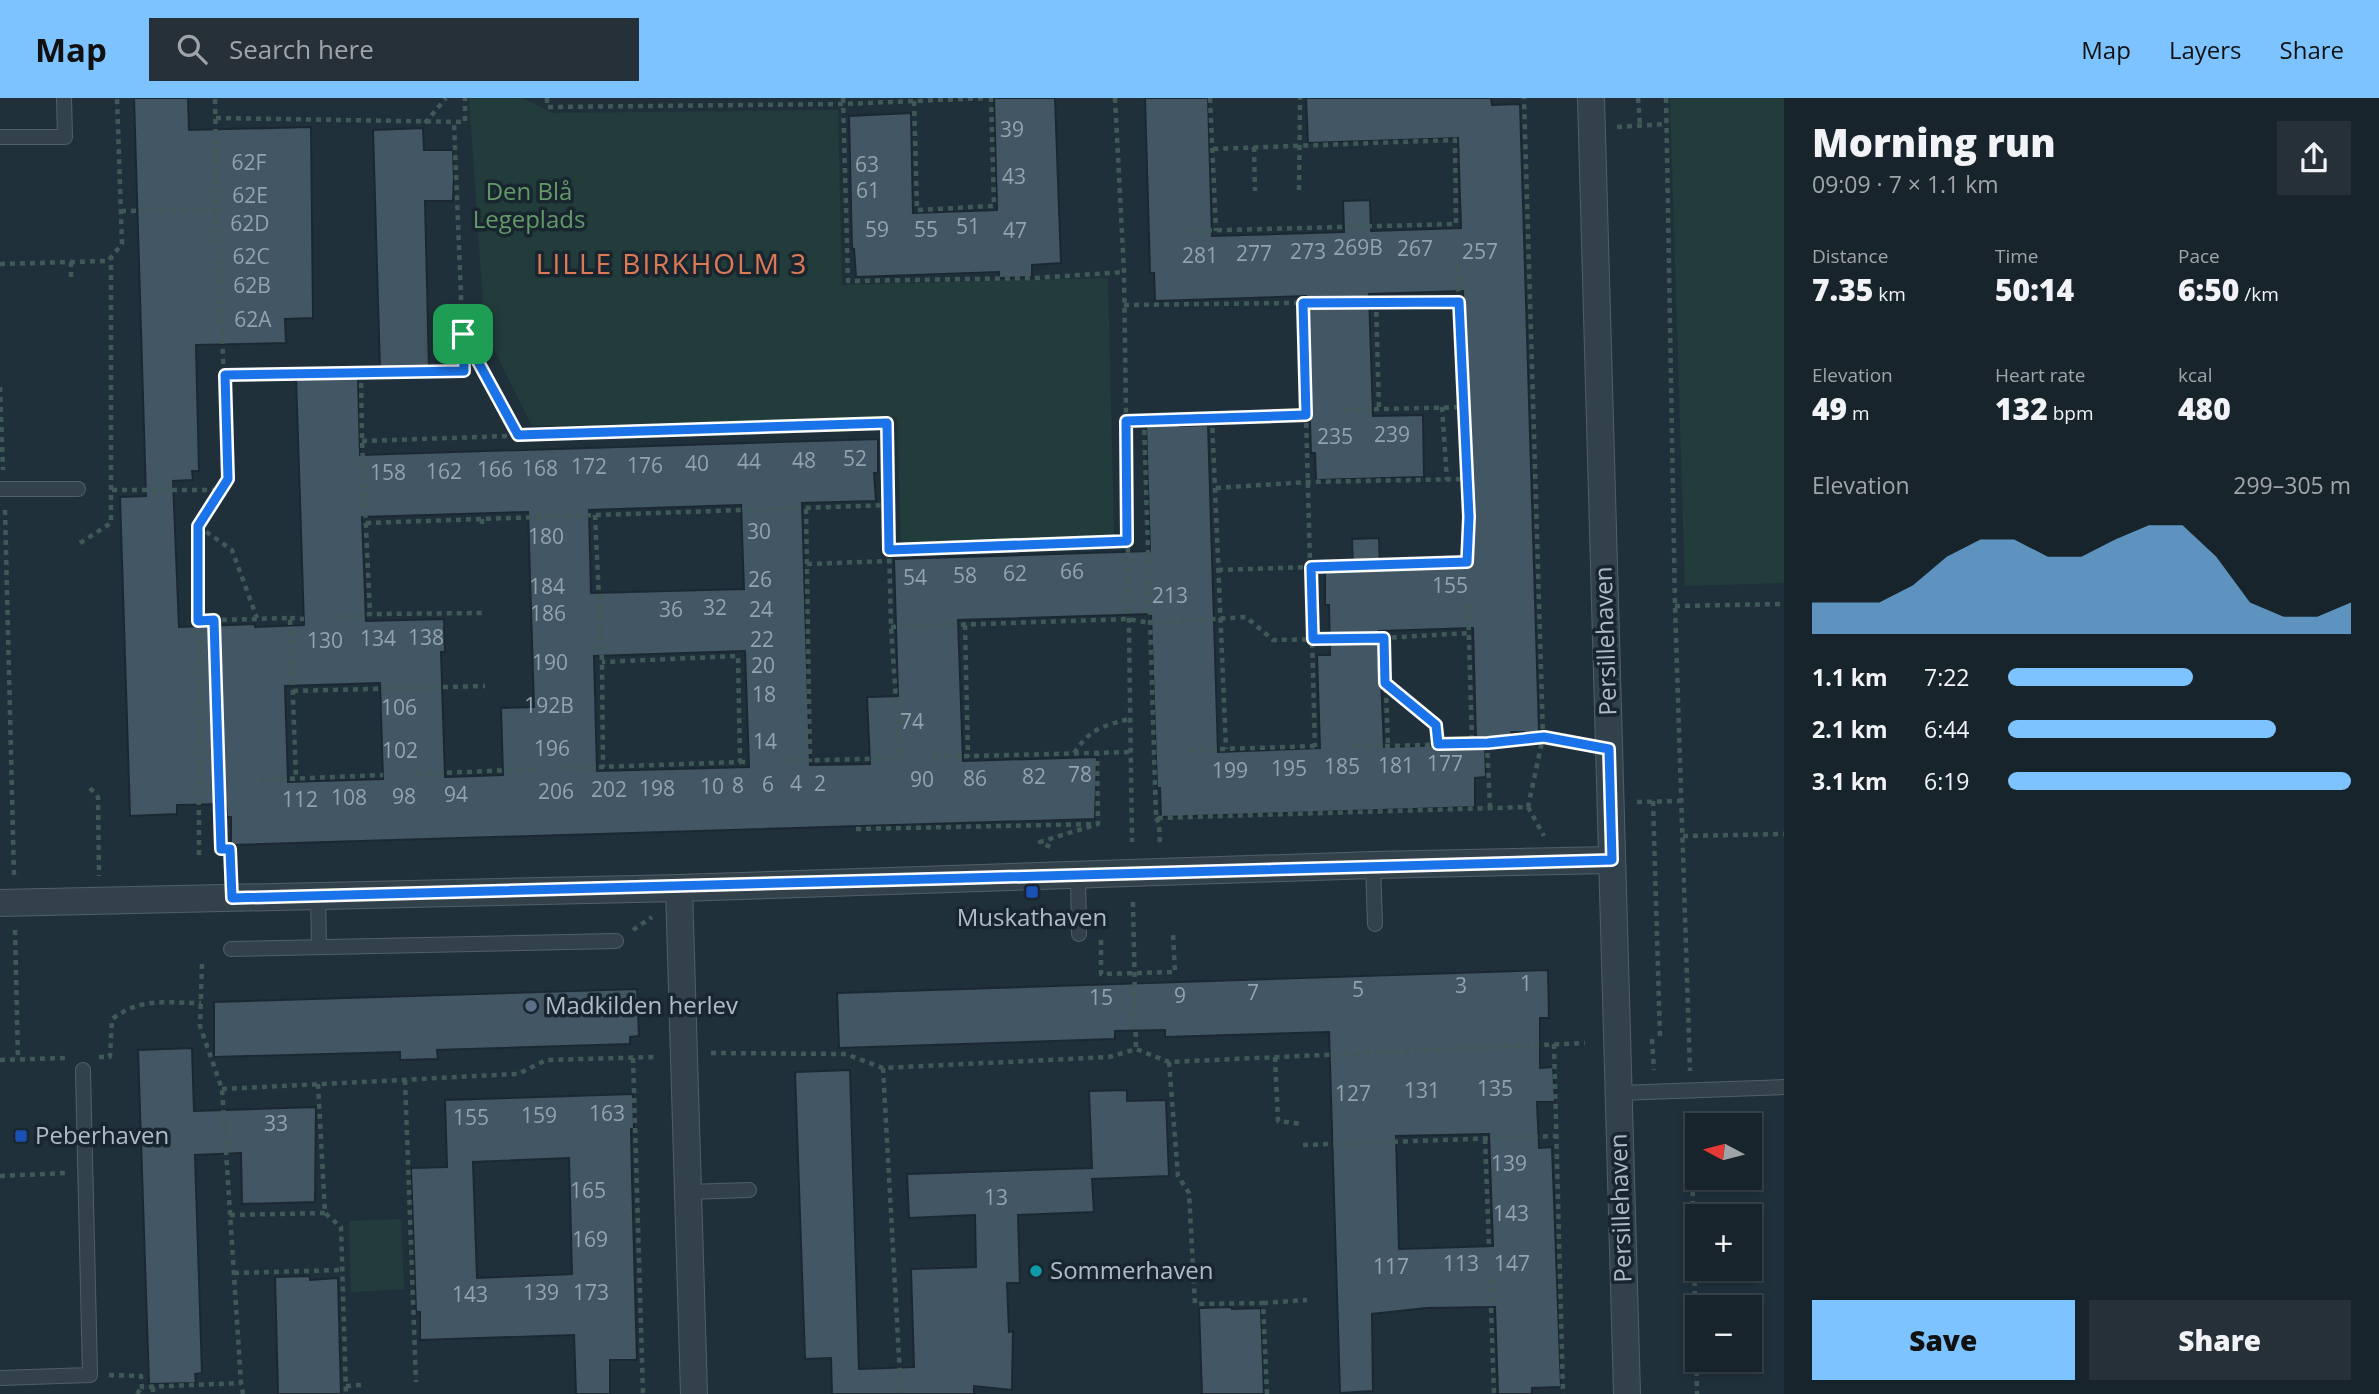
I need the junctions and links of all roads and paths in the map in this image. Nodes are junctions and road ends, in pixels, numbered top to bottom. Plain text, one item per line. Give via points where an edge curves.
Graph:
1 (64, 98) edge
2 (117, 98) edge
3 (215, 98) edge
4 (446, 98) edge
5 (465, 98) edge
6 (547, 98) edge
7 (990, 98) edge
8 (1115, 98) edge
9 (1210, 98) edge
10 (1300, 98) edge
11 (1524, 98) edge
12 (1591, 98) edge
13 (1638, 98) edge
14 (1666, 98) edge
15 (843, 101) edge
16 (914, 101) junction
17 (216, 118) junction
18 (425, 123) junction
19 (454, 123) junction
20 (1667, 124) junction
21 (1640, 126) junction
22 (1591, 129) junction
23 (0, 137) edge
24 (1299, 145) junction
25 (1254, 147) junction
26 (1212, 149) junction
27 (1299, 190) dead end
28 (1255, 191) dead end
29 (217, 210) junction
30 (121, 211) junction
31 (1187, 231) dead end
32 (1216, 231) junction
33 (111, 258) junction
34 (71, 262) junction
35 (1457, 263) dead end
36 (0, 264) edge
37 (1124, 272) junction
38 (71, 281) dead end
39 (1376, 302) junction
40 (1459, 302) junction
41 (1303, 303) junction
42 (1124, 305) junction
43 (463, 334) junction
44 (361, 373) junction
45 (225, 375) junction
46 (0, 387) edge
47 (1442, 407) junction
48 (1464, 407) junction
49 (1344, 410) dead end
50 (1379, 410) junction
51 (1307, 415) junction
52 (1212, 418) junction
53 (1144, 420) junction
54 (1126, 421) junction
55 (518, 435) junction
56 (362, 441) junction
57 (1467, 479) junction
58 (1447, 480) junction
59 (1307, 482) junction
60 (1216, 488) junction
61 (2, 489) edge
62 (78, 489) dead end
63 (111, 490) junction
64 (221, 490) junction
65 (889, 505) junction
66 (806, 509) junction
67 (595, 515) junction
68 (482, 519) junction
69 (366, 523) junction
70 (198, 526) junction
71 (482, 529) dead end
72 (1127, 541) junction
73 (80, 543) dead end
74 (889, 550) junction
75 (889, 561) junction
76 (807, 564) junction
77 (1311, 567) junction
78 (1218, 570) junction
79 (1784, 604) edge
80 (1468, 605) dead end
81 (1675, 606) junction
82 (483, 613) dead end
83 (370, 614) junction
84 (1221, 617) junction
85 (257, 618) junction
86 (290, 618) junction
87 (337, 618) dead end
88 (304, 619) dead end
89 (1128, 619) junction
90 (214, 620) junction
91 (198, 621) junction
92 (1150, 623) junction
93 (965, 625) junction
94 (891, 626) junction
95 (1469, 633) junction
96 (1384, 638) junction
97 (1313, 639) junction
98 (602, 662) junction
99 (1385, 683) junction
100 (485, 686) dead end
101 (293, 691) junction
102 (1129, 719) junction
103 (1544, 737) junction
104 (1472, 743) junction
105 (1488, 743) junction
106 (1438, 744) junction
107 (1388, 746) junction
108 (1355, 747) dead end
109 (1226, 748) junction
110 (1609, 749) junction
111 (1191, 750) dead end
112 (1130, 752) junction
113 (1097, 753) junction
114 (1073, 754) junction
115 (934, 757) dead end
116 (968, 757) junction
117 (781, 761) dead end
118 (740, 762) junction
119 (748, 762) dead end
120 (810, 762) junction
121 (603, 767) junction
122 (569, 768) dead end
123 (536, 769) dead end
124 (417, 774) dead end
125 (383, 775) dead end
126 (296, 779) junction
127 (260, 780) dead end
128 (90, 788) dead end
129 (1653, 801) junction
130 (1681, 801) junction
131 (1610, 803) junction
132 (1528, 807) junction
133 (1490, 808) junction
134 (1538, 821) dead end
135 (1098, 824) junction
136 (856, 829) dead end
137 (1784, 834) edge
138 (1683, 836) junction
139 (1132, 842) dead end
140 (1052, 848) dead end
141 (199, 855) dead end
142 (1612, 860) junction
143 (1373, 865) junction
144 (1078, 874) junction
145 (679, 893) junction
146 (318, 896) junction
147 (232, 898) junction
148 (100, 901) junction
149 (1133, 902) dead end
150 (7, 903) edge
151 (1375, 924) dead end
152 (1101, 933) dead end
153 (1079, 934) dead end
154 (1173, 934) dead end
155 (616, 941) joint
156 (319, 947) junction
157 (231, 949) dead end
158 (202, 964) dead end
159 (1133, 975) junction
160 (201, 1003) junction
161 (1660, 1038) dead end
162 (1652, 1039) dead end
163 (1585, 1042) dead end
164 (1554, 1044) junction
165 (1136, 1049) junction
166 (710, 1053) dead end
167 (656, 1057) dead end
168 (1275, 1057) junction
169 (68, 1058) dead end
170 (96, 1058) dead end
171 (633, 1058) junction
172 (0, 1060) edge
173 (18, 1060) junction
174 (1170, 1062) junction
175 (883, 1068) junction
176 (1666, 1069) dead end
177 (83, 1070) dead end
178 (405, 1080) junction
179 (318, 1084) junction
180 (1784, 1087) edge
181 (222, 1089) junction
182 (1691, 1090) junction
183 (1618, 1093) junction
184 (1302, 1124) dead end
185 (1556, 1136) junction
186 (1485, 1139) junction
187 (1303, 1145) dead end
188 (86, 1172) junction
189 (0, 1176) edge
190 (749, 1190) dead end
191 (688, 1192) junction
192 (325, 1213) junction
193 (230, 1215) junction
194 (1489, 1246) dead end
195 (342, 1270) junction
196 (234, 1273) junction
197 (1490, 1278) dead end
198 (1307, 1300) dead end
199 (1264, 1303) junction
200 (90, 1375) junction
201 (0, 1378) edge
202 (241, 1382) junction
203 (416, 1382) dead end
204 (361, 1385) dead end
205 (346, 1386) junction
206 (142, 1387) junction
207 (153, 1387) junction
208 (137, 1394) edge
209 (153, 1394) edge
210 (243, 1394) edge
211 (346, 1394) edge
212 (643, 1394) edge
213 (694, 1394) edge
214 (901, 1394) edge
215 (1267, 1394) edge
216 (1494, 1394) edge
217 (1563, 1394) edge
218 (1627, 1394) edge
219 (1697, 1394) edge

1 - 23 lane via 65,137
2 - 30 path
3 - 17 path
4 - 18 path
5 - 19 path via 465,122
6 - 15 path via 547,107
7 - 16 path
7 - 16 path via 994,206 917,209
8 - 37 path
9 - 26 path
10 - 24 path
11 - 103 path
12 - 22 street, Persillehaven
13 - 21 path
14 - 20 path
15 - 16 path
15 - 37 path via 848,281
17 - 18 path
17 - 29 path
18 - 19 path
19 - 43 path
20 - 21 path
20 - 81 path
21 - 22 path
22 - 110 street, Persillehaven
24 - 25 path
24 - 27 path
24 - 32 path via 1455,140 1456,225
25 - 26 path
25 - 28 path
26 - 32 path
29 - 30 path
29 - 45 path
30 - 33 path via 122,244
31 - 32 path
33 - 34 path
33 - 63 path
34 - 36 path
34 - 38 path
35 - 40 path
37 - 42 path
39 - 40 path
39 - 41 path
39 - 50 path
40 - 48 path
41 - 42 path
41 - 51 path
42 - 54 path
43 - 44 path via 464,371
43 - 55 path
44 - 45 path
44 - 56 path
45 - 64 path via 228,479
46 - 61 path
47 - 48 path
47 - 50 path
47 - 58 path
48 - 57 path
49 - 50 path
51 - 52 path
51 - 59 path
52 - 53 path
52 - 60 path
53 - 54 path
53 - 92 path
54 - 72 path
55 - 56 path
55 - 65 path via 887,423
56 - 69 path
57 - 58 path
57 - 77 path via 1467,562
58 - 59 path
59 - 60 path
59 - 77 path
60 - 78 path
61 - 62 lane
61 - 150 path
63 - 64 path
63 - 73 path via 111,523
64 - 70 path
65 - 66 path
65 - 74 path
66 - 67 path
66 - 76 path
67 - 68 path
67 - 98 path
68 - 69 path
68 - 71 path
69 - 83 path
70 - 85 path via 232,550
70 - 91 path
72 - 74 path
72 - 89 path
74 - 75 path
75 - 76 path
75 - 94 path
76 - 120 path
77 - 78 path
77 - 97 path
78 - 84 path
79 - 81 path
80 - 95 path
81 - 130 path
82 - 83 path
83 - 87 path
84 - 92 path
84 - 97 path via 1246,617 1273,640
84 - 109 path
85 - 86 path
85 - 90 path
86 - 88 path
86 - 101 path
89 - 92 path
89 - 93 path
89 - 102 path
90 - 91 path
90 - 147 path via 221,849 230,849
91 - 141 path
92 - 133 path via 1157,820
93 - 94 path
93 - 116 path
94 - 120 path via 900,758
95 - 96 path
95 - 104 path
96 - 97 path
96 - 99 path
97 - 109 path via 1317,747
98 - 118 path via 738,656
98 - 121 path
99 - 106 path via 1436,725
99 - 107 path
100 - 101 path
101 - 126 path
102 - 112 path
102 - 114 path via 1085,736
103 - 105 path
103 - 110 path
103 - 132 path
104 - 105 path
104 - 106 path
105 - 133 path
106 - 107 path
107 - 108 path
109 - 111 path
110 - 131 street, Persillehaven
112 - 113 path
112 - 139 path
113 - 114 path
113 - 135 path
114 - 116 path
115 - 116 path
117 - 120 path
118 - 119 path
118 - 121 path
121 - 122 path
123 - 124 path
125 - 126 path
126 - 127 path
128 - 148 path via 98,797
129 - 130 path
129 - 131 path
129 - 161 path
130 - 138 path
131 - 142 street, Persillehaven
132 - 133 path
132 - 134 path
135 - 136 path
135 - 140 path via 1040,842
137 - 138 path
138 - 182 path
142 - 143 street
142 - 183 street, Persillehaven
143 - 144 street
143 - 151 lane
144 - 145 street
144 - 153 lane
145 - 146 street
145 - 155 path
145 - 191 street
146 - 147 street
146 - 156 lane
147 - 148 street
148 - 150 street
149 - 159 path
150 - 173 path
152 - 159 path via 1101,974
154 - 159 path via 1175,972
155 - 156 lane
156 - 157 lane
158 - 160 path
159 - 165 path
160 - 170 path via 146,1002 126,1008 112,1019 110,1057
160 - 181 path via 201,1026
162 - 176 path via 1653,1070
163 - 164 path
164 - 168 path
164 - 185 path
165 - 174 path
165 - 175 path via 1109,1057
166 - 175 path via 846,1054
167 - 171 path
168 - 174 path
168 - 184 path via 1278,1121
169 - 173 path
171 - 178 path via 546,1060 518,1074
171 - 212 path
172 - 173 path
174 - 199 path via 1178,1176 1189,1193 1195,1304
175 - 214 path
177 - 188 lane
178 - 179 path
178 - 203 path
179 - 181 path
179 - 192 path
180 - 182 lane
181 - 193 path
182 - 183 lane
182 - 219 path
183 - 218 street, Persillehaven
185 - 186 path
185 - 217 path
186 - 187 path
186 - 194 path
188 - 189 path
188 - 200 lane
190 - 191 lane
191 - 213 street
192 - 193 path
192 - 195 path via 341,1227
193 - 196 path
195 - 196 path
195 - 205 path
196 - 202 path
197 - 216 path
198 - 199 path
199 - 215 path
200 - 201 lane
200 - 206 path via 141,1376
202 - 207 path
202 - 210 path
204 - 205 path
205 - 211 path
206 - 207 path
206 - 208 path
207 - 209 path

